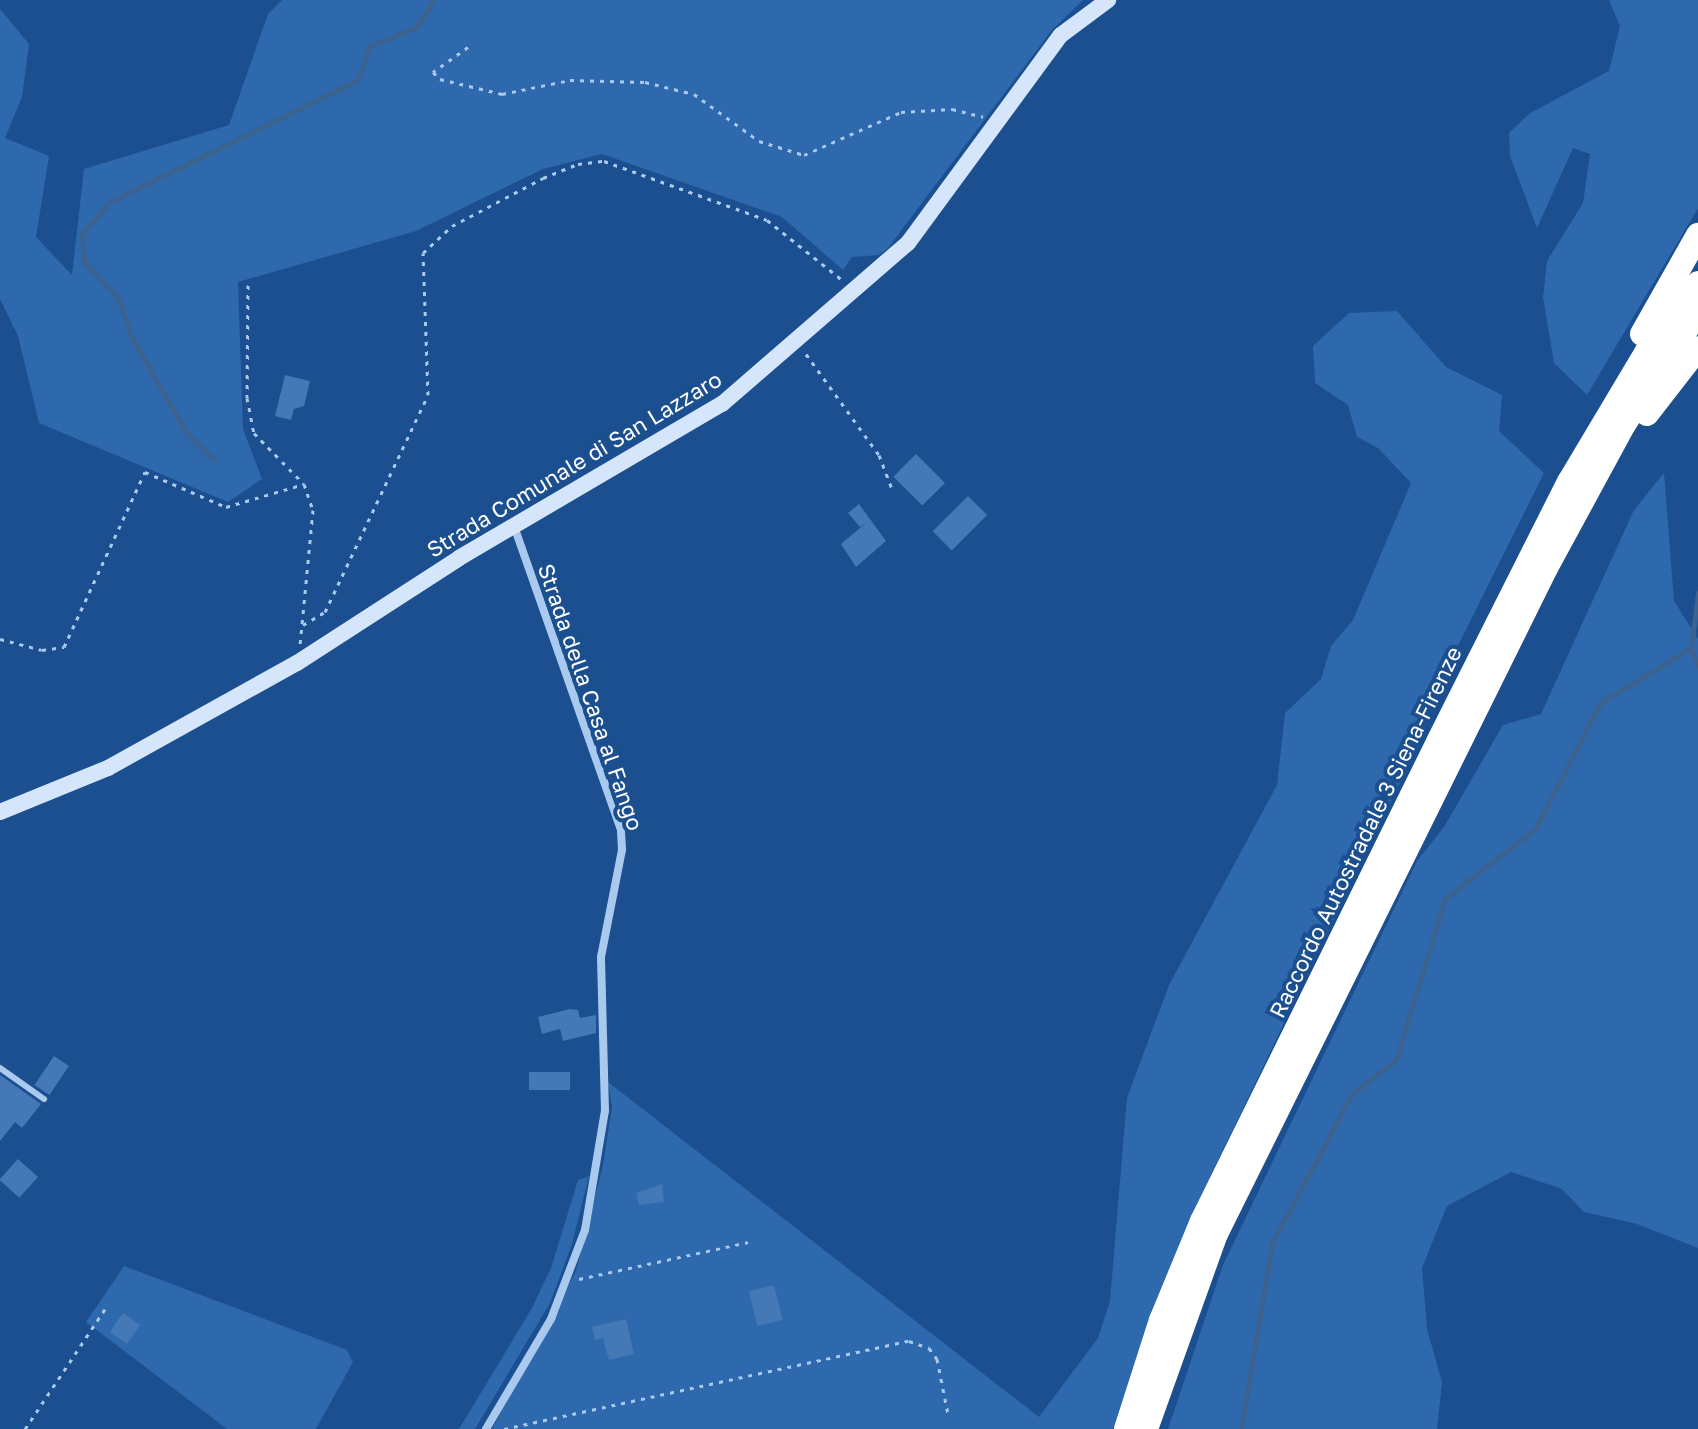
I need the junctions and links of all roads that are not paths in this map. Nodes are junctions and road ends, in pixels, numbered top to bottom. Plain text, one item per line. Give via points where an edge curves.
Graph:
1 (1108, 0) edge
2 (1698, 235) edge
3 (1698, 283) edge
4 (1698, 312) edge
5 (1698, 348) edge
6 (514, 526) junction
7 (1439, 740) junction
8 (0, 812) edge
9 (1416, 831) junction
10 (0, 1068) edge
11 (44, 1099) dead end
12 (486, 1429) edge
13 (1126, 1429) edge
14 (1146, 1429) edge

1 - 6 street, Strada Comunale di San Lazzaro via 1061,35 918,231 799,343 708,413
2 - 7 highway via 1531,528 1445,700
3 - 7 highway, Raccordo Autostradale 3 Siena-Firenze via 1647,351 1569,482
4 - 9 highway, Raccordo Autostradale 3 Siena-Firenze via 1600,466
5 - 9 highway via 1621,455 1450,795
6 - 8 street, Strada Comunale di San Lazzaro via 297,663 108,768
6 - 12 street, Strada della Casa al Fango via 621,830 622,850 601,957 602,1146 585,1230 551,1319
7 - 13 highway, Raccordo Autostradale 3 Siena-Firenze via 1202,1221 1161,1320
9 - 14 highway, Raccordo Autostradale 3 Siena-Firenze via 1216,1234
10 - 11 lane

